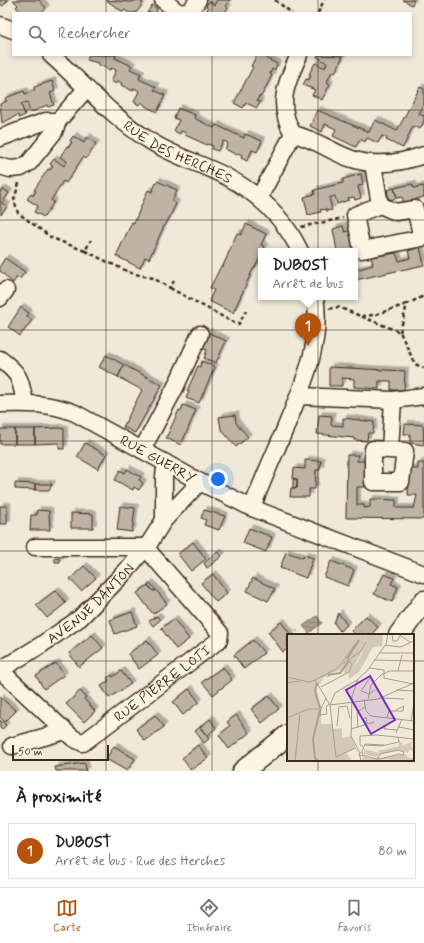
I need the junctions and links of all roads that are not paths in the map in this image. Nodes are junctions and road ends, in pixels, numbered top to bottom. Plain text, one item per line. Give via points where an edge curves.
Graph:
1 (163, 0) edge
2 (198, 0) edge
3 (178, 12) edge
4 (184, 12) edge
5 (0, 25) edge
6 (12, 30) edge
7 (52, 56) edge
8 (299, 56) edge
9 (86, 89) junction
10 (58, 121) junction
11 (293, 134) junction
12 (0, 138) edge
13 (424, 155) edge
14 (373, 164) junction
15 (0, 166) edge
16 (260, 198) junction
17 (380, 205) junction
18 (298, 248) edge
19 (316, 304) edge
20 (200, 334) dead end
21 (0, 359) edge
22 (299, 396) junction
23 (424, 396) edge
24 (393, 400) junction
25 (25, 403) junction
26 (0, 404) edge
27 (142, 450) junction
28 (390, 450) dead end
29 (166, 463) junction
30 (200, 482) junction
31 (252, 508) junction
32 (164, 520) junction
33 (34, 547) dead end
34 (146, 547) junction
35 (424, 574) edge
36 (424, 601) edge
37 (400, 634) edge
38 (0, 670) edge
39 (65, 731) junction
40 (287, 736) edge
41 (12, 746) dead end
42 (243, 771) edge

1 - 3 street
2 - 4 street via 190,11
5 - 6 street
7 - 9 street, RUE DES HERCHES
8 - 11 street via 286,84 283,98 288,125
9 - 10 street
9 - 16 street, RUE DES HERCHES via 114,116 147,140 226,176
10 - 12 street via 46,121
10 - 15 street via 54,132 29,162 20,168
11 - 14 street via 308,138 351,159
11 - 16 street
13 - 14 street via 409,161
14 - 17 street
16 - 18 street, RUE DES HERCHES via 289,229
17 - 17 street via 355,215 362,250 422,238 415,209 396,212
19 - 22 street via 315,344
20 - 27 street
21 - 25 street via 16,372
22 - 24 street
22 - 31 street
23 - 24 street
24 - 28 street
25 - 26 street, RUE GUERRY
25 - 27 street, RUE GUERRY via 60,407 75,413
27 - 29 street, RUE GUERRY
29 - 30 street, RUE GUERRY
29 - 32 street
30 - 31 street, RUE GUERRY
30 - 32 street, AVENUE DANTON
31 - 35 street, RUE GUERRY
32 - 34 street, AVENUE DANTON
33 - 34 street
34 - 38 street, AVENUE DANTON via 106,593 80,618 41,646
34 - 39 street, RUE PIERRE LOTI via 220,633 219,640 83,743
36 - 37 main road
38 - 39 street, RUE PIERRE LOTI
39 - 41 street
40 - 42 main road

